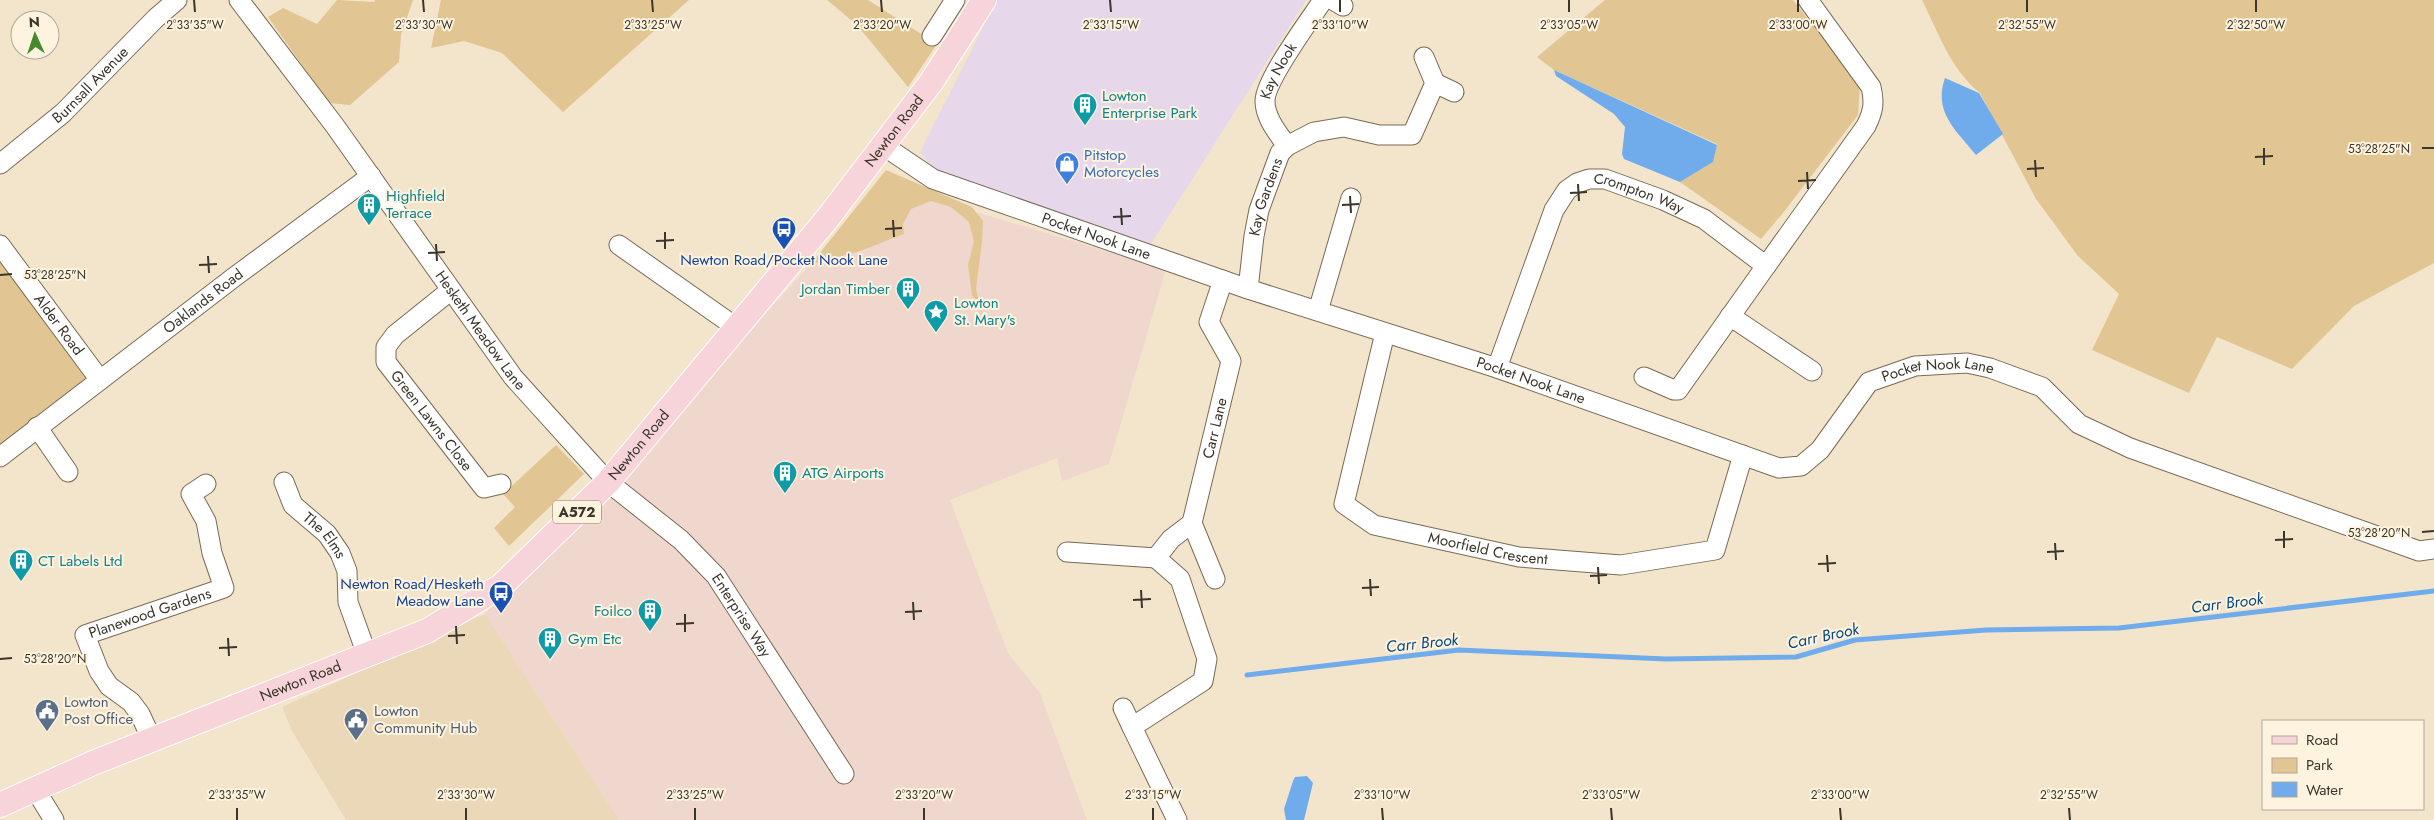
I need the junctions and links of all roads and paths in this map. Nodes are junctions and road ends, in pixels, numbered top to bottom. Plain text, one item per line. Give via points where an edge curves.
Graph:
1 (177, 0) edge
2 (239, 0) edge
3 (955, 0) edge
4 (984, 0) edge
5 (1323, 0) edge
6 (1808, 0) edge
7 (932, 36) dead end
8 (1424, 57) dead end
9 (1434, 83) junction
10 (1454, 92) dead end
11 (884, 146) junction
12 (1287, 146) junction
13 (0, 164) edge
14 (371, 176) junction
15 (1351, 198) dead end
16 (0, 244) edge
17 (620, 245) dead end
18 (1766, 266) junction
19 (1222, 280) junction
20 (1248, 288) junction
21 (451, 290) junction
22 (1318, 311) junction
23 (1730, 316) junction
24 (737, 328) junction
25 (1385, 333) junction
26 (1497, 368) junction
27 (1812, 371) dead end
28 (1644, 377) dead end
29 (100, 380) junction
30 (37, 428) junction
31 (1742, 455) junction
32 (0, 457) edge
33 (68, 472) dead end
34 (284, 482) dead end
35 (608, 482) junction
36 (206, 484) dead end
37 (488, 490) dead end
38 (1192, 523) junction
39 (2434, 549) edge
40 (1067, 552) dead end
41 (1156, 558) junction
42 (1216, 579) dead end
43 (367, 655) junction
44 (1123, 708) dead end
45 (1132, 727) junction
46 (152, 740) junction
47 (844, 774) dead end
48 (35, 789) junction
49 (0, 805) edge
50 (54, 820) edge
51 (1177, 820) edge

1 - 13 street, Burnsall Avenue via 63,113
2 - 14 street, Hesketh Meadow Lane
3 - 7 street
4 - 11 main road, Newton Road / A572 via 932,81
5 - 12 street, Kay Nook via 1272,80 1265,99 1267,114
6 - 18 street via 1871,87 1874,102 1866,126
8 - 9 street
9 - 10 street
9 - 12 street, Kay Gardens via 1412,135 1379,136 1344,127 1314,132
11 - 19 street, Pocket Nook Lane via 933,179
11 - 24 main road, Newton Road / A572
12 - 20 street, Kay Gardens via 1280,152 1259,210
14 - 21 street, Hesketh Meadow Lane
14 - 29 street, Oaklands Road
15 - 22 street
16 - 29 street, Alder Road
17 - 24 street
18 - 23 street
18 - 26 street, Crompton Way via 1704,219 1663,200 1605,180 1588,179 1577,183 1567,190 1554,210
19 - 20 street, Pocket Nook Lane
19 - 38 street, Carr Lane via 1209,322 1231,361
20 - 22 street, Pocket Nook Lane
21 - 35 street, Hesketh Meadow Lane via 513,377
21 - 37 street, Green Lawns Close via 395,335 386,347 386,362
22 - 25 street, Pocket Nook Lane
23 - 27 street
23 - 28 street via 1678,390
24 - 35 main road, Newton Road / A572
25 - 26 street, Pocket Nook Lane
25 - 31 street, Moorfield Crescent via 1344,504 1374,525 1528,558 1621,565 1715,550
26 - 31 street, Pocket Nook Lane
29 - 30 street, Oaklands Road
30 - 32 street, Oaklands Road
30 - 33 street
31 - 39 street, Pocket Nook Lane via 1779,468 1801,466 1820,450 1869,382 1915,366 1967,362 2042,387 2079,424 2130,448 2419,551
34 - 43 street, The Elms via 293,505 327,534 340,553 347,571 348,602
35 - 43 main road, Newton Road / A572 via 501,586 427,631
35 - 47 street, Enterprise Way via 681,540 716,576
36 - 46 street, Planewood Gardens via 191,494 206,521 212,554 224,588 85,635 108,686 140,714
38 - 41 street
38 - 42 street
40 - 41 street
41 - 45 street via 1180,579 1207,659 1203,681
43 - 46 main road, Newton Road / A572
44 - 45 street
45 - 51 street
46 - 48 main road, Newton Road / A572
48 - 49 main road, Newton Road / A572
48 - 50 street

